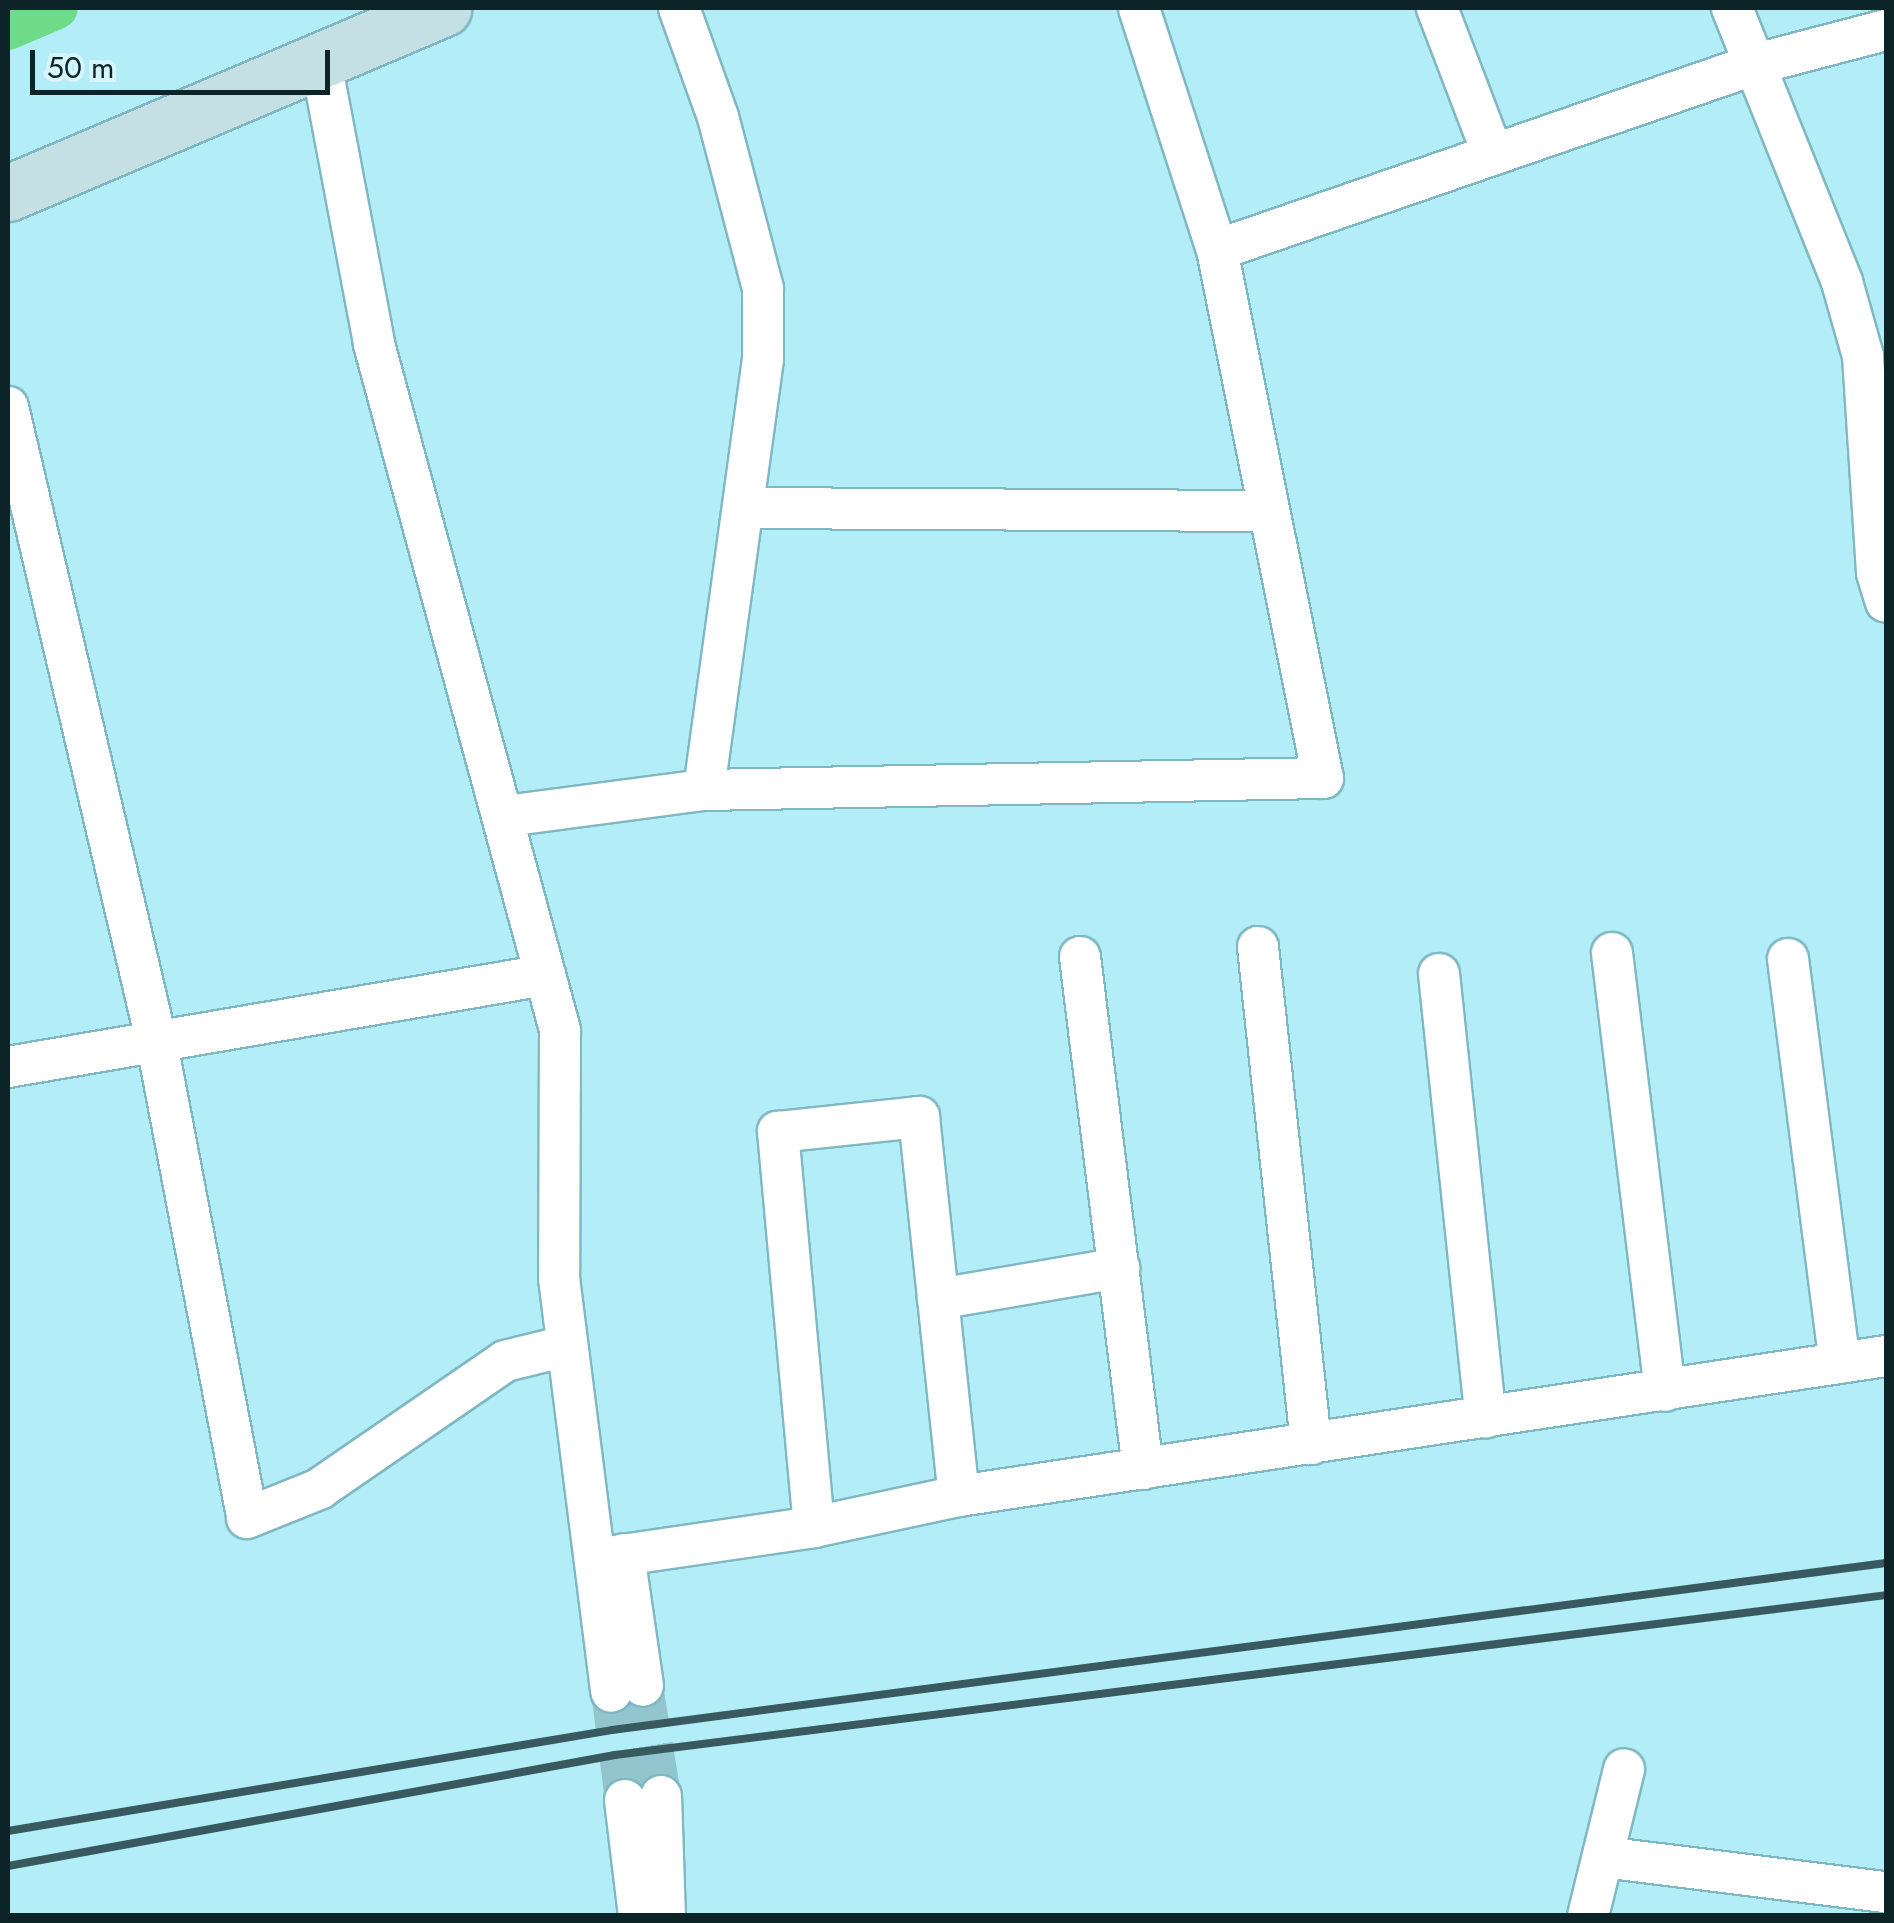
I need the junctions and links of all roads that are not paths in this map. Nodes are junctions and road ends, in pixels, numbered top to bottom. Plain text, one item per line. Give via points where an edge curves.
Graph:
1 (443, 8) edge
2 (678, 8) edge
3 (1140, 8) edge
4 (1437, 8) edge
5 (1732, 8) edge
6 (1886, 30) edge
7 (320, 57) junction
8 (1756, 64) junction
9 (1493, 155) junction
10 (8, 193) edge
11 (1217, 250) junction
12 (1875, 352) edge
13 (8, 407) edge
14 (743, 508) junction
15 (1269, 511) junction
16 (1886, 602) edge
17 (704, 790) junction
18 (506, 816) junction
19 (1258, 947) dead end
20 (1612, 954) dead end
21 (1080, 957) dead end
22 (1788, 959) dead end
23 (1439, 974) dead end
24 (545, 975) junction
25 (157, 1044) junction
26 (8, 1067) edge
27 (1119, 1268) junction
28 (938, 1299) junction
29 (566, 1346) junction
30 (1886, 1356) edge
31 (1840, 1364) junction
32 (1665, 1391) junction
33 (1486, 1418) junction
34 (1311, 1444) junction
35 (1144, 1469) junction
36 (959, 1496) junction
37 (808, 1528) junction
38 (610, 1557) junction
39 (627, 1689) tunnel mouth
40 (1624, 1769) dead end
41 (1602, 1857) junction
42 (1886, 1892) edge
43 (639, 1916) edge
44 (665, 1916) edge
45 (1588, 1916) edge

1 - 7 main road
2 - 14 street via 718,116 763,289 763,359
3 - 11 street
4 - 9 street
5 - 8 street
6 - 8 street
7 - 10 main road
7 - 18 street via 374,344
8 - 9 street
8 - 12 street
9 - 11 street
11 - 15 street
12 - 16 street via 1877,573
13 - 25 street
14 - 15 street
14 - 17 street
15 - 17 street via 1323,778
17 - 18 street
18 - 24 street
19 - 34 street
20 - 32 street
21 - 27 street
22 - 31 street
23 - 33 street
24 - 25 street
24 - 29 street via 560,1030 559,1278
25 - 26 street
25 - 29 street via 247,1518 319,1489 505,1362
27 - 28 street
27 - 35 street
28 - 36 street
28 - 37 street via 919,1117 778,1132
29 - 38 street
30 - 31 street
31 - 32 street
32 - 33 street
33 - 34 street
34 - 35 street
35 - 36 street
36 - 37 street
37 - 38 street
38 - 39 street
40 - 41 street
41 - 42 street
41 - 45 street
43 - 44 street via 643,1798

